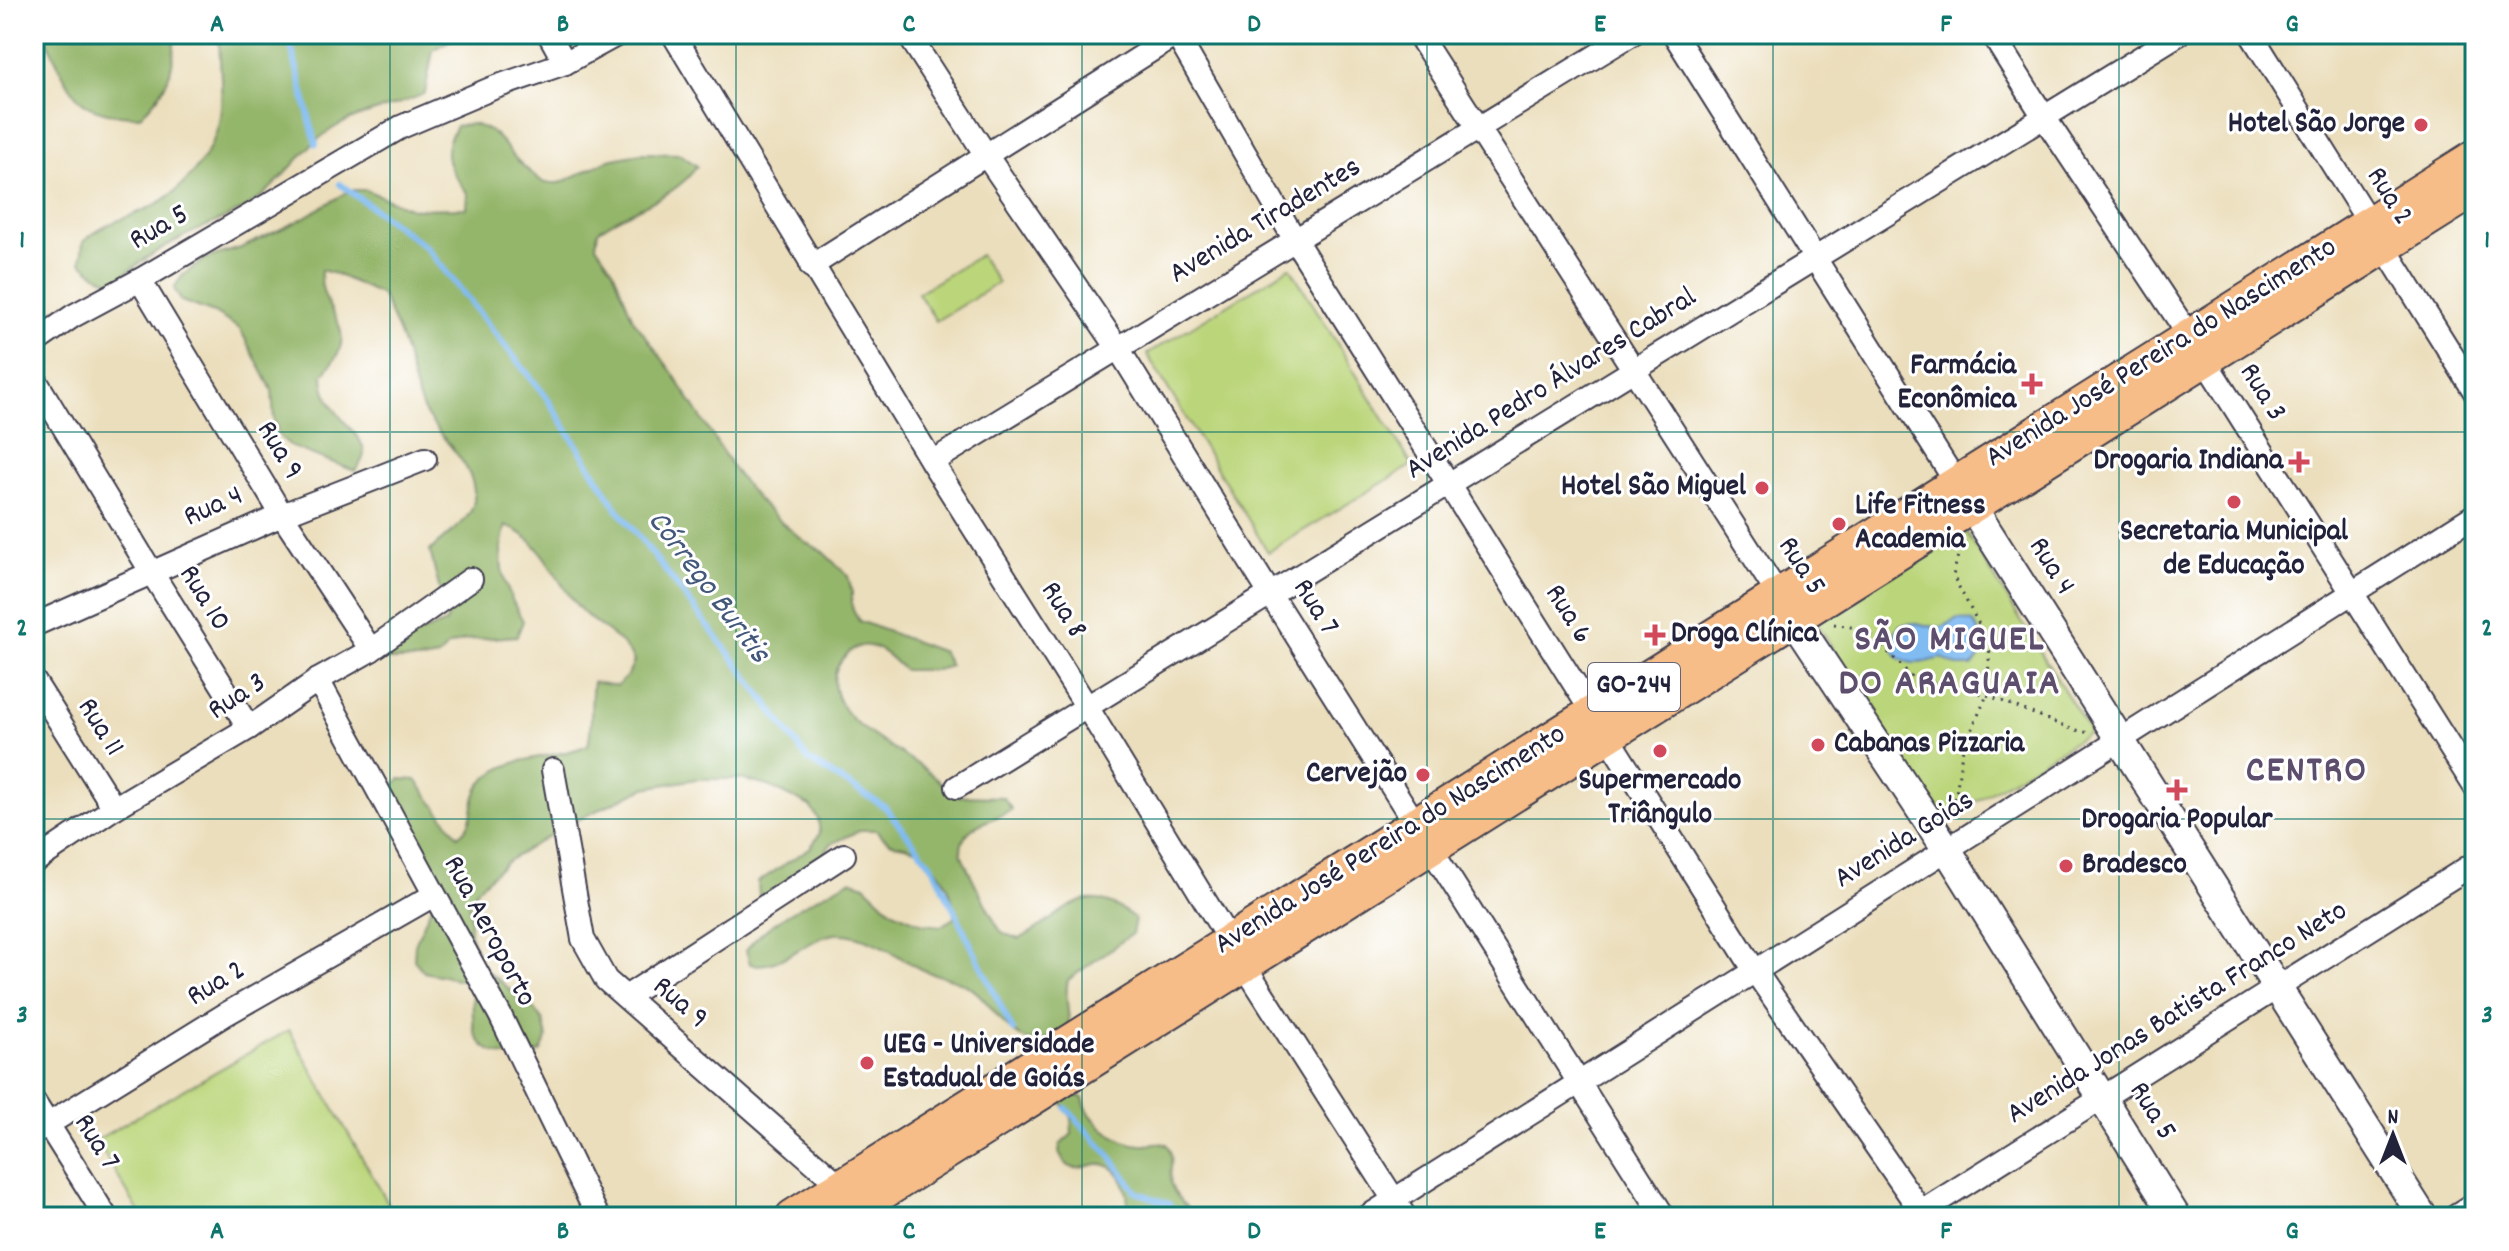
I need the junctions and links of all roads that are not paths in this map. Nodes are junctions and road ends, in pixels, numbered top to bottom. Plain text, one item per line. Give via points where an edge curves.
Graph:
1 (549, 34) edge
2 (618, 34) edge
3 (673, 34) edge
4 (908, 34) edge
5 (1176, 34) edge
6 (1418, 34) edge
7 (1632, 34) edge
8 (1674, 34) edge
9 (1992, 34) edge
10 (2179, 34) edge
11 (2251, 34) edge
12 (565, 63) junction
13 (2044, 117) junction
14 (1479, 128) junction
15 (986, 155) junction
16 (2475, 157) edge
17 (2475, 189) edge
18 (2376, 235) junction
19 (1295, 240) junction
20 (1815, 258) junction
21 (811, 266) junction
22 (140, 280) junction
23 (34, 343) edge
24 (1118, 348) junction
25 (2197, 348) junction
26 (1634, 370) junction
27 (34, 378) edge
28 (2475, 392) edge
29 (425, 459) dead end
30 (932, 462) junction
31 (1449, 484) junction
32 (1964, 494) junction
33 (282, 515) junction
34 (2475, 515) edge
35 (152, 573) junction
36 (471, 579) dead end
37 (2352, 593) junction
38 (1270, 594) junction
39 (1785, 607) junction
40 (34, 625) edge
41 (371, 650) junction
42 (318, 680) junction
43 (34, 681) edge
44 (1087, 707) junction
45 (1600, 724) junction
46 (249, 728) junction
47 (2120, 740) junction
48 (553, 770) dead end
49 (957, 787) dead end
50 (2475, 787) edge
51 (114, 808) junction
52 (1423, 835) junction
53 (1948, 851) junction
54 (844, 855) dead end
55 (34, 862) edge
56 (2475, 863) edge
57 (434, 895) junction
58 (1237, 952) junction
59 (1755, 971) junction
60 (2277, 988) junction
61 (626, 997) junction
62 (1579, 1082) junction
63 (2102, 1096) junction
64 (34, 1102) edge
65 (41, 1129) edge
66 (2475, 1203) edge
67 (856, 1206) edge
68 (1400, 1208) edge
69 (1920, 1215) edge
70 (106, 1217) edge
71 (598, 1217) edge
72 (793, 1217) edge
73 (1367, 1217) edge
74 (1664, 1217) edge
75 (2176, 1217) edge
76 (2423, 1217) edge
77 (2453, 1217) edge

1 - 12 street
2 - 12 street, Rua 5
3 - 21 street, Rua 8
4 - 15 street, Rua 7
5 - 15 street
5 - 19 street, Rua 6
6 - 14 street, Rua 5
7 - 14 street, Avenida Tiradentes
8 - 20 street, Rua 4
9 - 13 street, Rua 3
10 - 13 street, Avenida Pedro Álvares Cabral
11 - 18 street, Rua 2
12 - 22 street, Rua 5 via 401,127
13 - 20 street, Avenida Pedro Álvares Cabral
13 - 25 street, Rua 3
14 - 19 street, Avenida Tiradentes
14 - 26 street, Rua 5
15 - 21 street
15 - 24 street, Rua 7
16 - 18 main road, Avenida José Pereira do Nascimento / GO-244
17 - 18 main road, Avenida José Pereira do Nascimento / GO-244
18 - 25 main road, Avenida José Pereira do Nascimento / GO-244
18 - 28 street, Rua 2
19 - 24 street, Avenida Tiradentes
19 - 31 street, Rua 6
20 - 26 street, Avenida Pedro Álvares Cabral
20 - 32 street, Rua 4
21 - 30 street, Rua 8
22 - 23 street, Rua 5
22 - 33 street, Rua 9
24 - 30 street, Avenida Tiradentes
24 - 38 street, Rua 7
25 - 32 main road, Avenida José Pereira do Nascimento / GO-244
25 - 37 street, Rua 3
26 - 31 street, Avenida Pedro Álvares Cabral
26 - 39 street, Rua 5
27 - 35 street, Rua 10
29 - 33 street, Rua 4
30 - 44 street, Rua 8
31 - 38 street, Avenida Pedro Álvares Cabral
31 - 45 street, Rua 6
32 - 39 main road, Avenida José Pereira do Nascimento / GO-244
32 - 47 street, Rua 4
33 - 35 street, Rua 4
33 - 41 street, Rua 9
34 - 37 street, Avenida Goiás
35 - 40 street, Rua 4
35 - 46 street, Rua 10
36 - 41 street, Rua 3
37 - 47 street, Avenida Goiás
37 - 50 street, Rua 3
38 - 44 street, Avenida Pedro Álvares Cabral
38 - 52 street, Rua 7
39 - 45 main road, Avenida José Pereira do Nascimento / GO-244
39 - 53 street, Rua 5
41 - 42 street, Rua 3
42 - 46 street, Rua 3
42 - 57 street, Rua Aeroporto
43 - 51 street, Rua 11
44 - 49 street, Avenida Pedro Álvares Cabral
44 - 58 street, Rua 8
45 - 52 main road, Avenida José Pereira do Nascimento / GO-244
45 - 59 street, Rua 6
46 - 51 street, Rua 3
47 - 53 street, Avenida Goiás
47 - 60 street, Rua 4
48 - 61 street, Rua 9 via 583,939 606,980
51 - 55 street, Rua 3
52 - 58 main road, Avenida José Pereira do Nascimento / GO-244
52 - 62 street, Rua 7
53 - 59 street, Avenida Goiás
53 - 63 street, Rua 5
54 - 61 street
56 - 60 street, Avenida Jonas Batista Franco Neto
57 - 65 street, Rua 2 via 226,1014
57 - 71 street, Rua Aeroporto via 500,1015
58 - 67 main road, Avenida José Pereira do Nascimento / GO-244 via 1034,1081
58 - 68 street, Rua 8
59 - 62 street, Avenida Goiás
59 - 69 street, Rua 6
60 - 63 street, Avenida Jonas Batista Franco Neto
60 - 76 street, Rua 4
61 - 67 street, Rua 9
62 - 68 street, Avenida Goiás
62 - 74 street, Rua 7
63 - 69 street, Avenida Jonas Batista Franco Neto
63 - 75 street, Rua 5
64 - 65 street, Rua 7
65 - 70 street, Rua 7
66 - 77 street
67 - 72 main road, Avenida José Pereira do Nascimento / GO-244
68 - 73 street, Avenida Goiás

